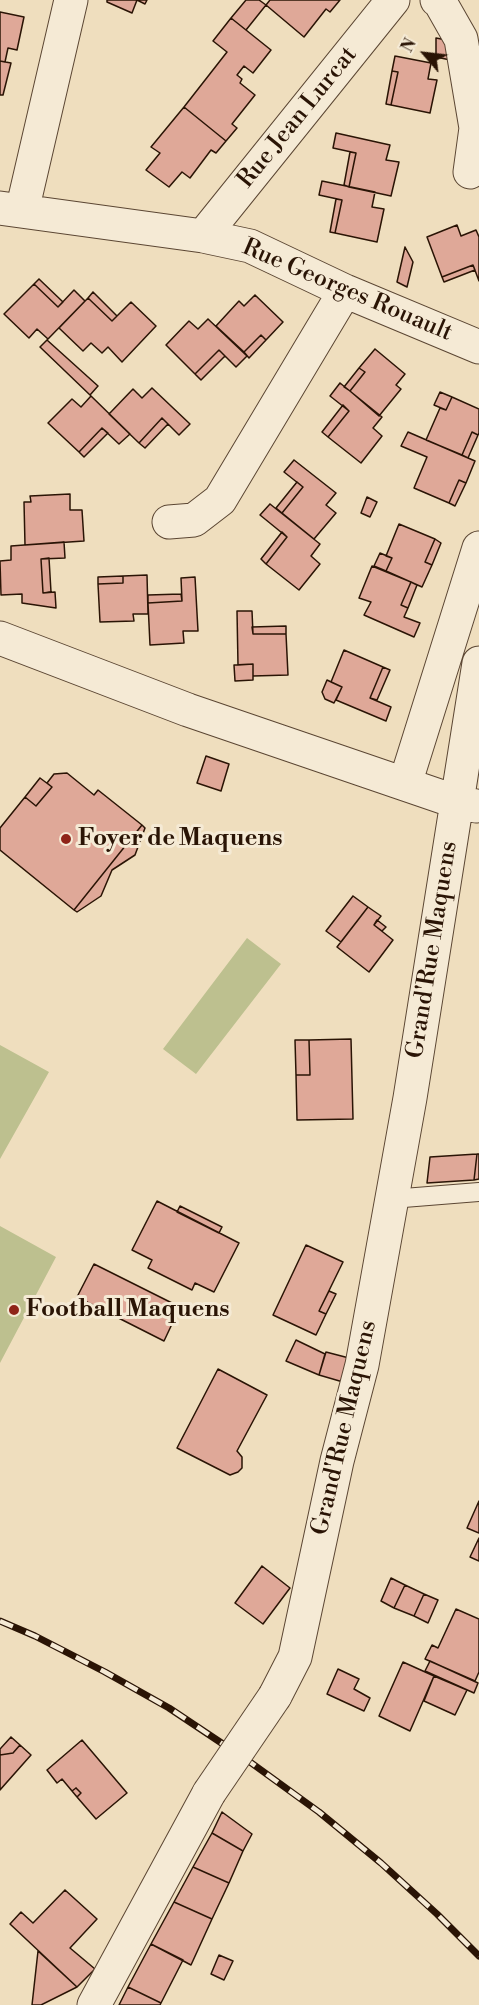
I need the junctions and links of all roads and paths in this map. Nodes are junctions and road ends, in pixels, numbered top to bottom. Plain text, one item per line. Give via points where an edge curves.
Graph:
1 (71, 0) edge
2 (393, 0) edge
3 (437, 0) edge
4 (470, 172) dead end
5 (11, 210) edge
6 (203, 236) junction
7 (345, 291) junction
8 (479, 347) edge
9 (169, 522) dead end
10 (479, 548) edge
11 (0, 638) edge
12 (479, 663) edge
13 (405, 784) junction
14 (468, 804) edge
15 (479, 1192) edge
16 (391, 1199) junction
17 (88, 2002) edge

1 - 5 street
2 - 6 street, Rue Jean Lurcat
3 - 4 street via 461,39 476,128
5 - 6 street, Rue Georges Rouault
6 - 7 street, Rue Georges Rouault via 250,246
7 - 8 street, Rue Georges Rouault
7 - 9 street via 220,500 194,520
10 - 13 street
11 - 13 street via 188,710
12 - 14 street, Grand'Rue Maquens
13 - 14 street
14 - 16 street, Grand'Rue Maquens
15 - 16 lane
16 - 17 street, Grand'Rue Maquens, bridge via 362,1365 295,1657 275,1696 209,1793

